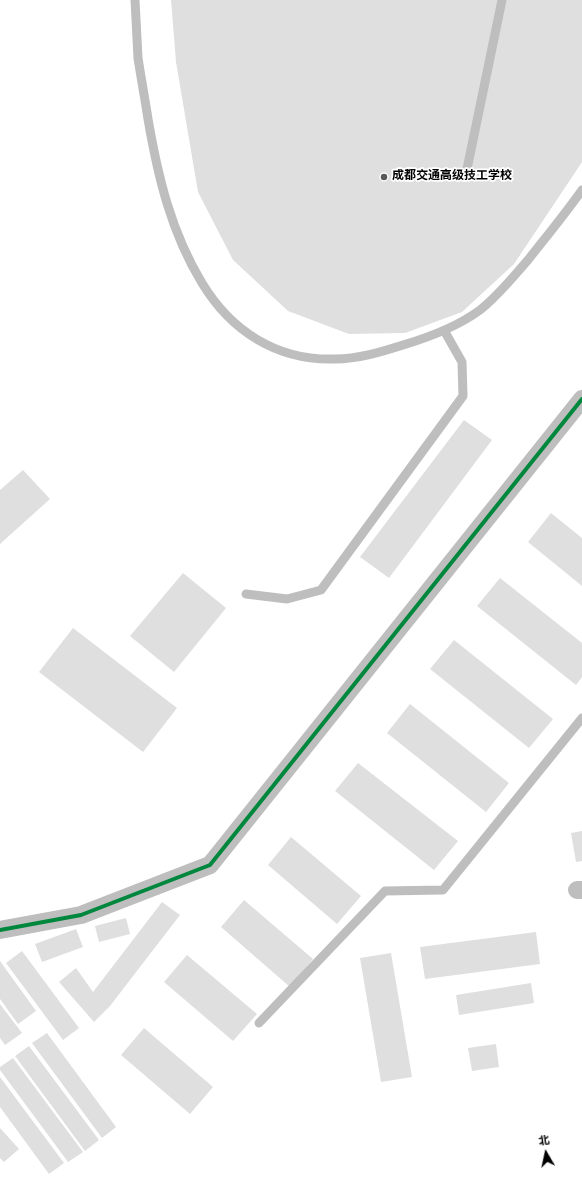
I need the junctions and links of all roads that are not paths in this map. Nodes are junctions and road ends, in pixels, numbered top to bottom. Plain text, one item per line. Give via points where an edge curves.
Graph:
1 (135, 0) edge
2 (502, 0) edge
3 (466, 169) dead end
4 (582, 190) edge
5 (445, 332) junction
6 (582, 399) edge
7 (246, 594) dead end
8 (582, 718) edge
9 (0, 930) edge
10 (259, 1023) dead end

1 - 5 lane via 138,59 155,159 165,200 179,241 202,284 223,313 244,332 266,346 296,357 335,360 377,353
2 - 3 lane
4 - 5 lane via 566,214 506,285 480,310
5 - 7 lane via 462,362 463,396 321,590 287,600
6 - 9 street via 210,866 81,915
8 - 10 lane via 443,890 385,891

